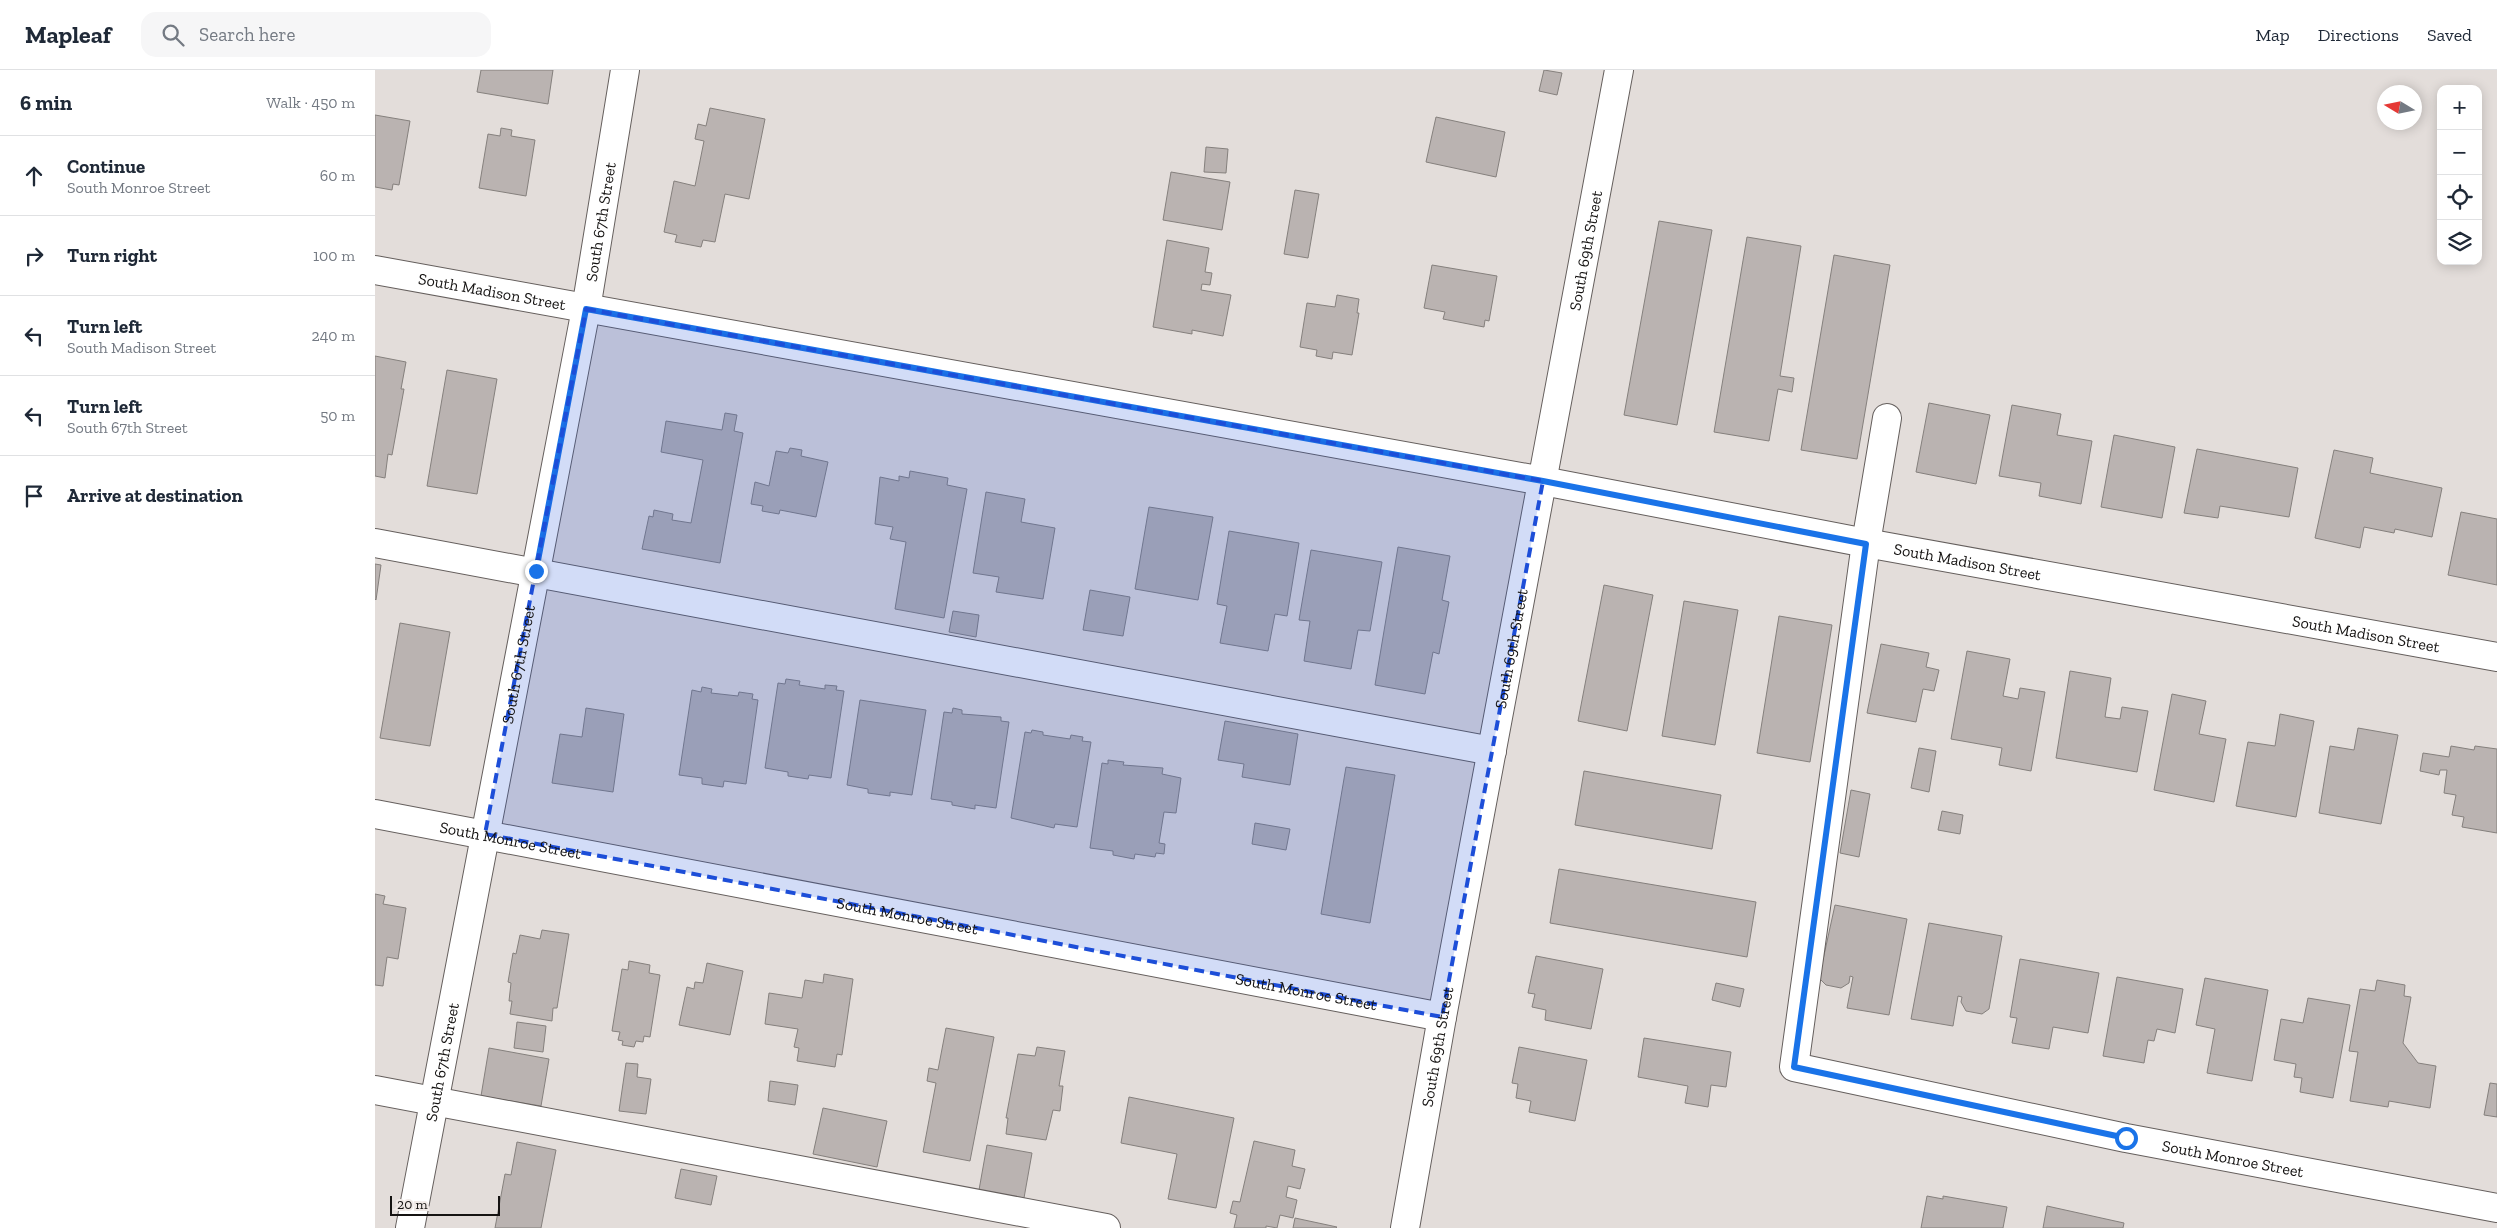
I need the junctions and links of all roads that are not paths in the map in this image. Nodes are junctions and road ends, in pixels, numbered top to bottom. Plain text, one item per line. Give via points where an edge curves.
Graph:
1 (625, 70) edge
2 (1619, 70) edge
3 (375, 270) edge
4 (586, 309) junction
5 (1887, 418) dead end
6 (1543, 481) junction
7 (375, 543) edge
8 (1866, 544) junction
9 (536, 571) junction
10 (2497, 657) edge
11 (1492, 751) junction
12 (375, 814) edge
13 (485, 834) junction
14 (1442, 1017) junction
15 (375, 1090) edge
16 (434, 1102) junction
17 (2497, 1208) edge
18 (410, 1228) edge
19 (1106, 1228) edge
20 (1405, 1228) edge

1 - 4 street, South 67th Street
2 - 6 street, South 69th Street
3 - 4 street, South Madison Street
4 - 6 street, South Madison Street
4 - 9 street, South 67th Street
5 - 8 street
6 - 8 street, South Madison Street
6 - 11 street, South 69th Street
7 - 9 street
8 - 10 street, South Madison Street
8 - 17 street, South Monroe Street via 1794,1067 2126,1138
9 - 11 street
9 - 13 street, South 67th Street
11 - 14 street, South 69th Street
12 - 13 street, South Monroe Street
13 - 14 street, South Monroe Street
13 - 16 street, South 67th Street
14 - 20 street, South 69th Street
15 - 16 street
16 - 18 street, South 67th Street
16 - 19 street

